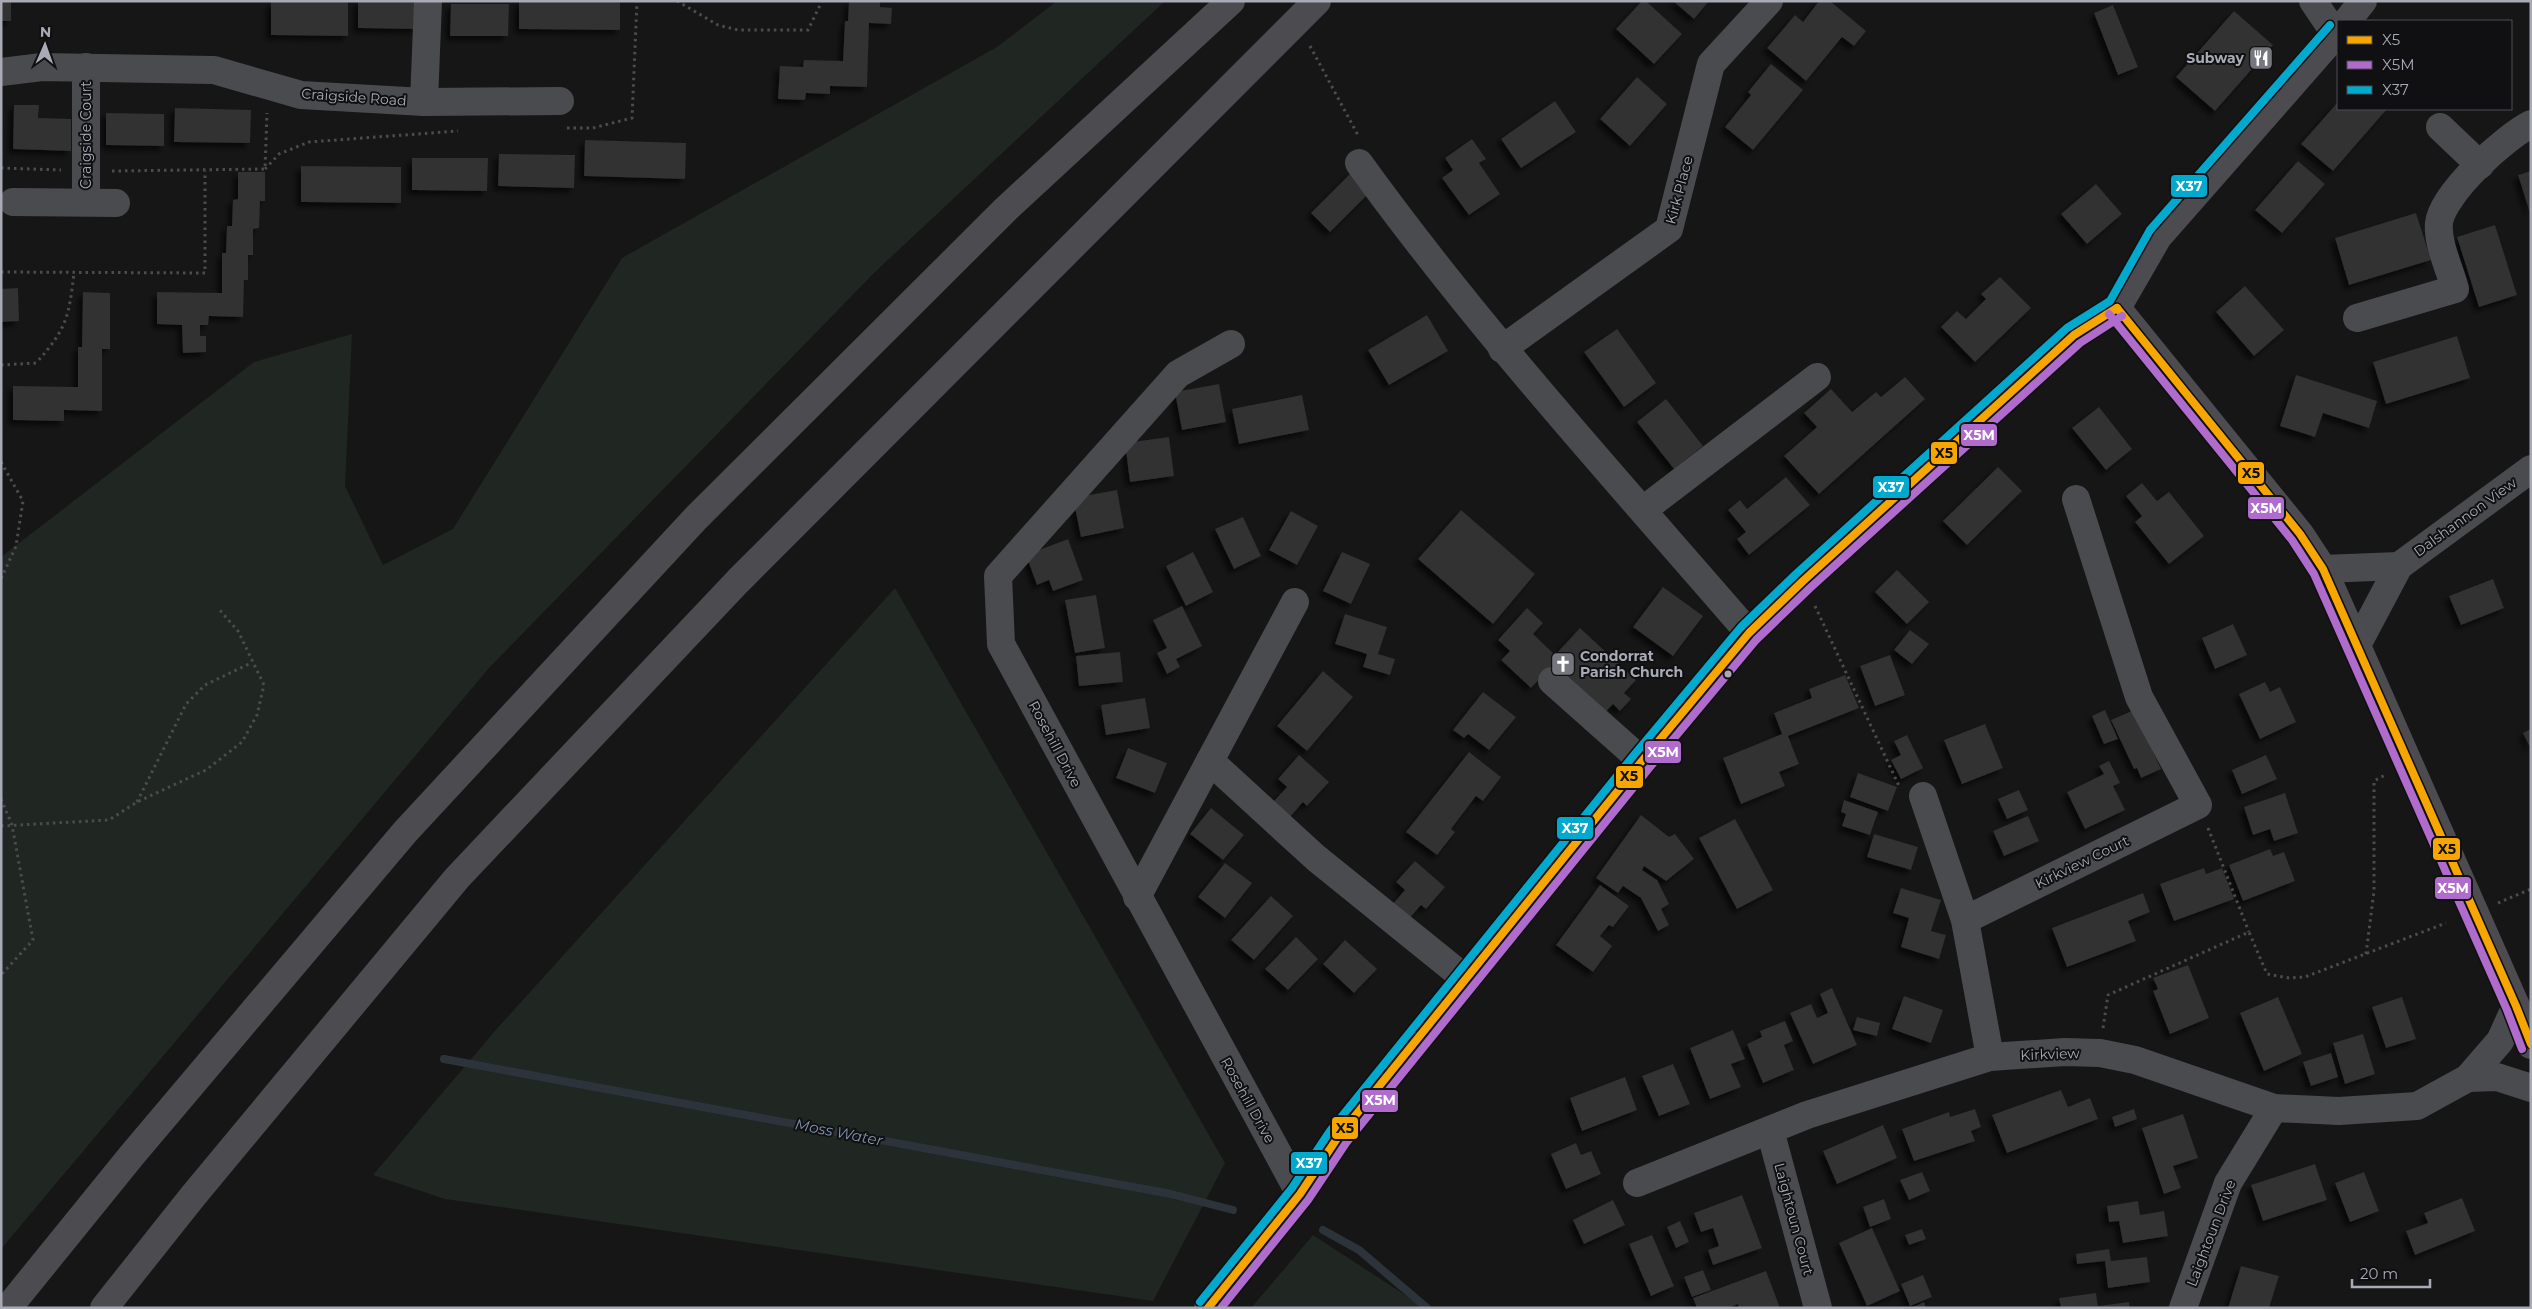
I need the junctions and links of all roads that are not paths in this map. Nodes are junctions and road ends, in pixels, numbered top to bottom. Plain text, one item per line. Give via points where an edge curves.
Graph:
1 (428, 1) edge
2 (1231, 1) edge
3 (1317, 1) edge
4 (1769, 1) edge
5 (2312, 1) edge
6 (2363, 1) edge
7 (2347, 20) edge
8 (2337, 26) edge
9 (2337, 32) edge
10 (86, 67) junction
11 (1, 72) edge
12 (560, 101) dead end
13 (424, 102) junction
14 (2531, 124) edge
15 (2440, 128) dead end
16 (1359, 151) road end
17 (2480, 165) junction
18 (13, 202) dead end
19 (86, 202) junction
20 (116, 203) dead end
21 (2117, 308) junction
22 (2357, 318) dead end
23 (1231, 344) dead end
24 (1502, 349) junction
25 (1817, 377) dead end
26 (2531, 469) edge
27 (2076, 499) dead end
28 (1643, 510) junction
29 (2399, 566) junction
30 (2323, 569) junction
31 (1295, 602) dead end
32 (1749, 633) junction
33 (2356, 647) junction
34 (1552, 681) dead end
35 (1210, 760) junction
36 (1642, 761) junction
37 (1923, 796) road end
38 (1137, 897) junction
39 (1965, 920) junction
40 (1467, 980) junction
41 (2516, 1006) junction
42 (2531, 1045) edge
43 (1990, 1057) junction
44 (2468, 1078) junction
45 (2531, 1088) edge
46 (2274, 1108) junction
47 (1770, 1130) junction
48 (1637, 1183) dead end
49 (1300, 1194) junction
50 (8, 1308) edge
51 (104, 1308) edge
52 (1208, 1308) edge
53 (1818, 1308) edge
54 (2183, 1308) edge

1 - 13 street
2 - 50 main road via 1006,209 696,518 405,832 132,1155
3 - 51 main road via 738,581 457,878
4 - 24 street, Kirk Place via 1711,64 1669,229
5 - 8 street
6 - 7 main road
9 - 21 main road via 2158,237
10 - 11 street, Craigside Road via 42,67
10 - 13 street, Craigside Road via 214,70 302,95
10 - 19 street, Craigside Court
12 - 13 street, Craigside Road
14 - 17 street via 2505,140
15 - 17 street
16 - 24 street via 1397,215
17 - 22 street via 2441,214 2440,234 2455,289
18 - 19 street, Craigside Court
19 - 20 street, Craigside Court
21 - 30 main road via 2300,534
21 - 32 street via 2074,335
23 - 38 street, Rosehill Drive via 1178,374 998,576 1001,644
24 - 28 street
25 - 28 street
26 - 29 street, Dalshannon View
27 - 39 street, Kirkview Court via 2139,697 2198,805
28 - 32 street
29 - 30 street
29 - 33 street, Dalshannon View
30 - 33 main road
31 - 35 street
32 - 36 street
33 - 41 main road
34 - 36 street
35 - 38 street
35 - 40 street via 1316,858
36 - 40 street
37 - 39 street
38 - 49 street, Rosehill Drive
39 - 43 street
40 - 49 street via 1338,1137
41 - 42 main road
41 - 44 street, Kirkview via 2500,1041
43 - 46 street, Kirkview via 2100,1053 2135,1060
43 - 47 street, Kirkview
44 - 45 street, Kirkview via 2497,1077
44 - 46 street, Kirkview via 2417,1106 2339,1111
46 - 54 street, Laightoun Drive via 2228,1183
47 - 48 street, Kirkview
47 - 53 street, Laightoun Court
49 - 52 street

